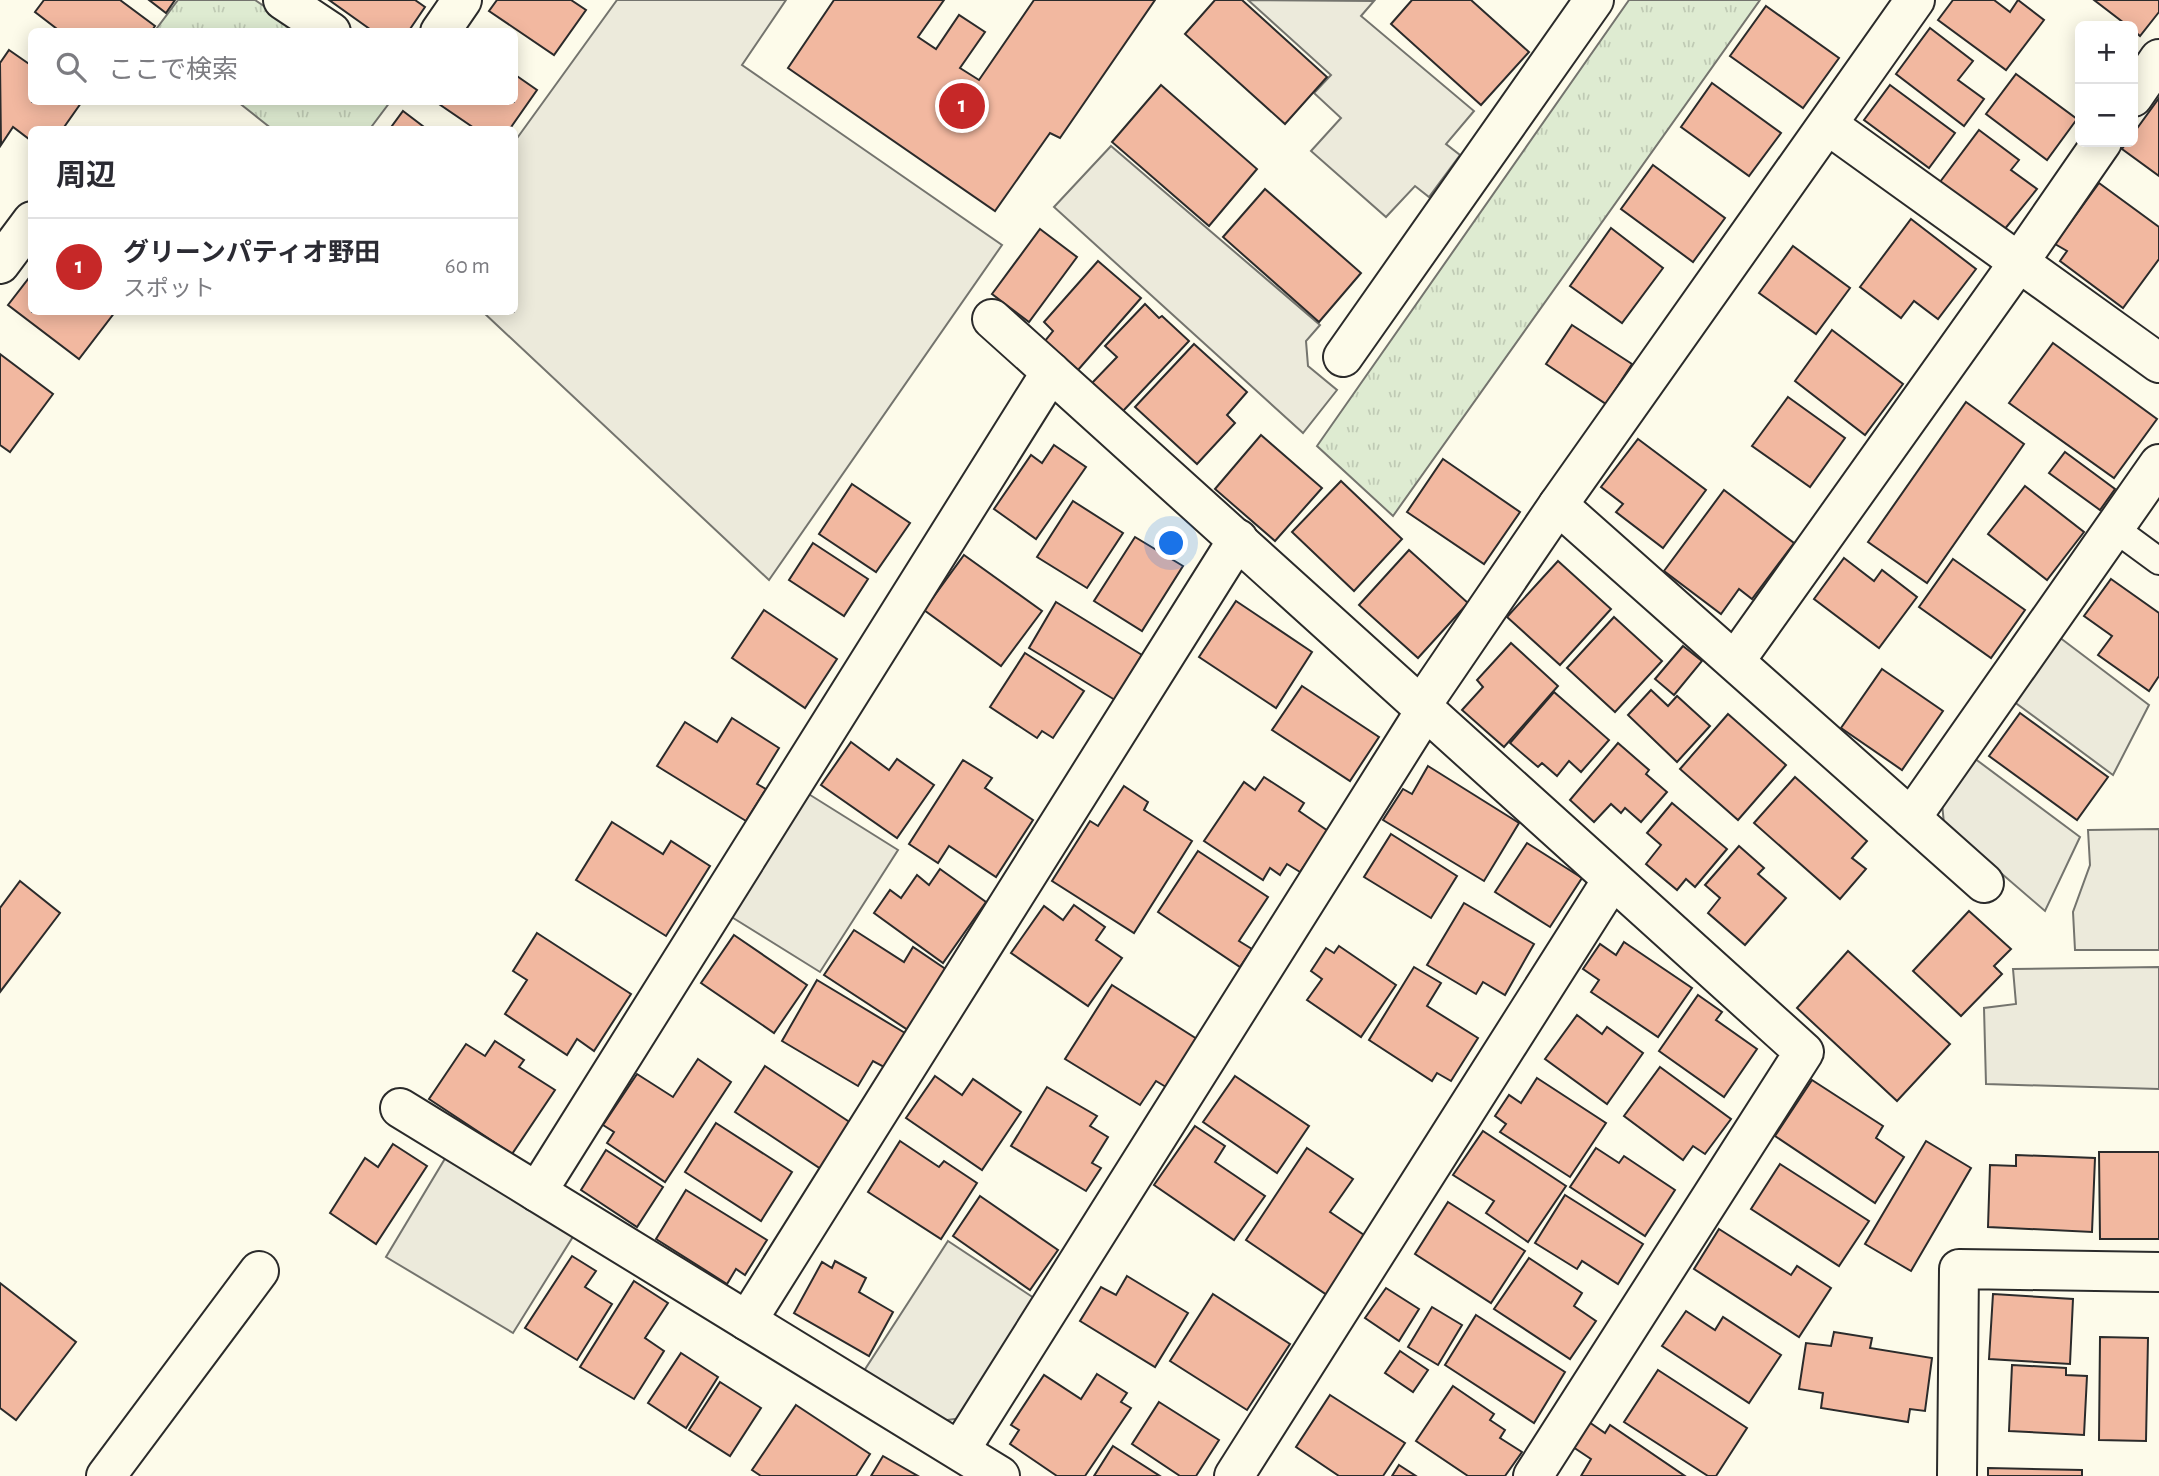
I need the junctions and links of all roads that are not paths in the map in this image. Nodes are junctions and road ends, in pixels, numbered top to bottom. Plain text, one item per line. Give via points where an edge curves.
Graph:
1 (283, 0) edge
2 (462, 0) edge
3 (1594, 0) edge
4 (1915, 0) edge
5 (325, 28) edge
6 (443, 28) edge
7 (2159, 59) edge
8 (2138, 90) edge
9 (1828, 125) junction
10 (2099, 147) edge
11 (28, 226) edge
12 (2019, 262) junction
13 (0, 264) edge
14 (992, 319) dead end
15 (1343, 357) dead end
16 (2159, 363) edge
17 (1051, 372) junction
18 (2159, 464) edge
19 (1558, 505) junction
20 (2114, 528) junction
21 (1238, 539) junction
22 (2159, 561) edge
23 (1735, 661) junction
24 (1423, 708) junction
25 (1911, 818) junction
26 (1612, 880) junction
27 (1984, 883) dead end
28 (400, 1108) dead end
29 (537, 1192) junction
30 (259, 1271) dead end
31 (2159, 1272) edge
32 (747, 1321) junction
33 (960, 1450) junction
34 (106, 1476) edge
35 (1000, 1476) edge
36 (1234, 1476) edge
37 (1533, 1476) edge
38 (1957, 1476) edge

1 - 5 street
2 - 6 street
3 - 15 street
4 - 9 street
7 - 8 street
9 - 12 street
9 - 19 street
10 - 12 street
11 - 13 street
12 - 16 street
12 - 23 street
14 - 17 street
17 - 21 street
17 - 29 street
18 - 20 street
19 - 23 street
19 - 24 street
20 - 22 lane
20 - 25 street
21 - 24 street
21 - 32 street
23 - 25 street
24 - 26 street
24 - 33 street
25 - 27 street
26 - 36 street
26 - 37 street via 1804,1052
28 - 29 street
29 - 32 street
30 - 34 street
31 - 38 street via 1959,1269
32 - 33 street
33 - 35 street

